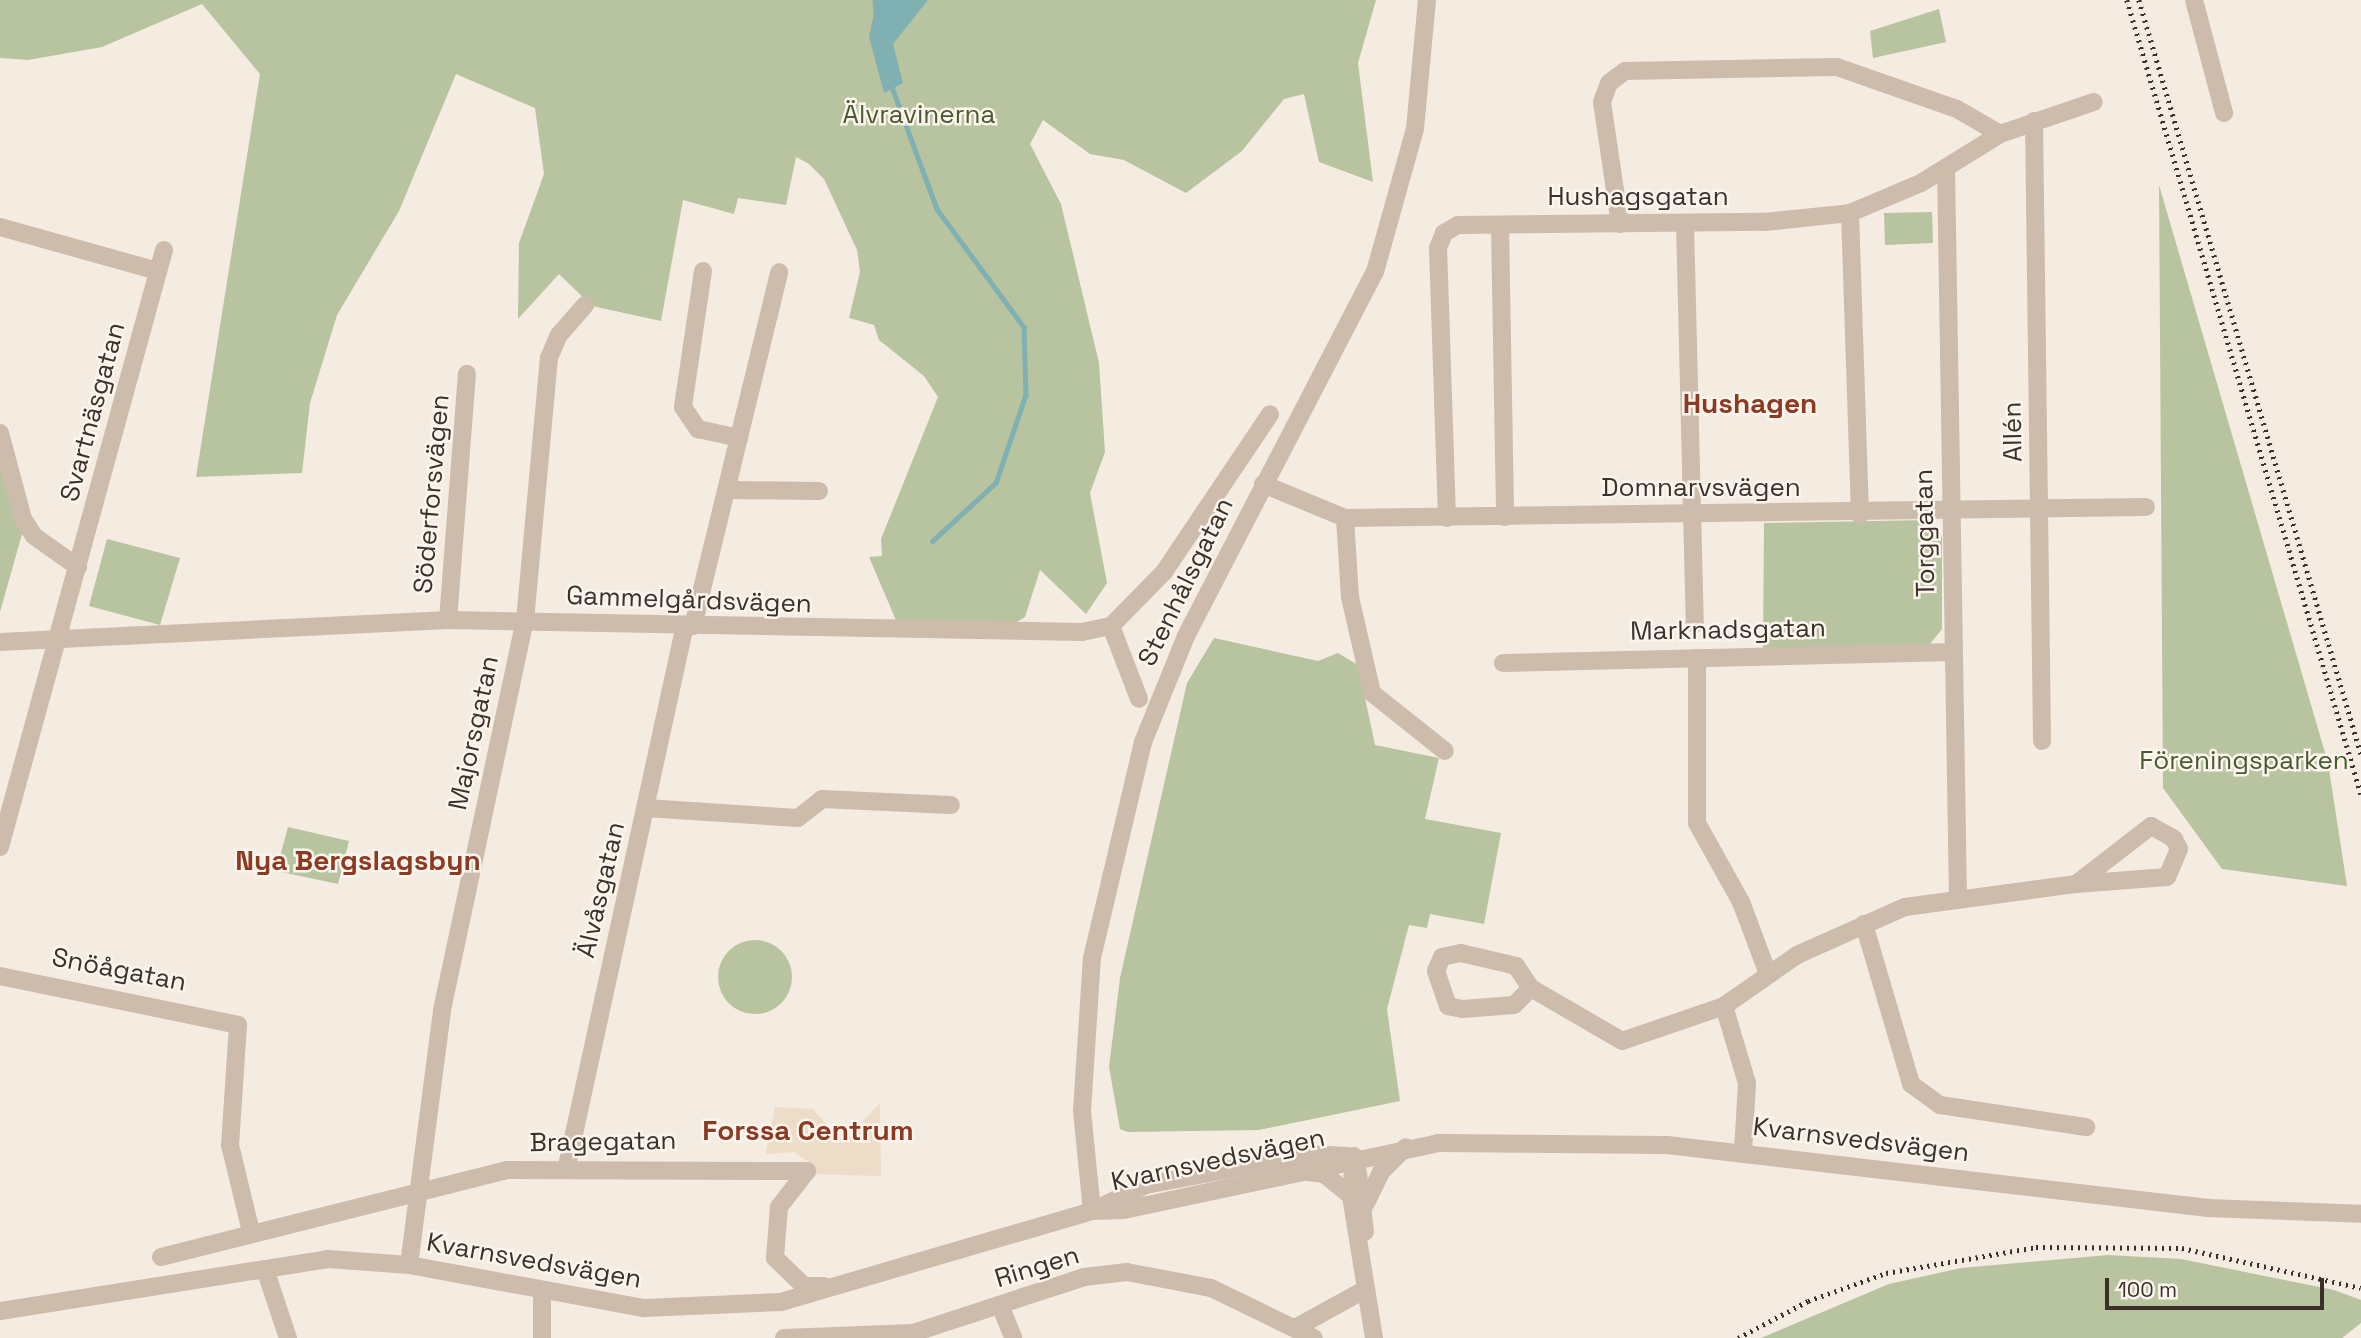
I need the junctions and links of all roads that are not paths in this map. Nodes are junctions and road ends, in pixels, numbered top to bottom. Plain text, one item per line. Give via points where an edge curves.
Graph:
1 (1427, 0) edge
2 (2194, 0) edge
3 (2094, 102) dead end
4 (2224, 114) dead end
5 (2034, 121) junction
6 (2000, 134) junction
7 (1946, 168) junction
8 (1850, 214) junction
9 (1620, 223) junction
10 (1685, 223) junction
11 (1500, 225) junction
12 (0, 227) edge
13 (164, 250) dead end
14 (158, 271) junction
15 (703, 271) dead end
16 (779, 272) dead end
17 (585, 305) dead end
18 (467, 374) dead end
19 (1270, 414) dead end
20 (0, 433) edge
21 (739, 438) junction
22 (1262, 484) junction
23 (727, 490) junction
24 (819, 491) dead end
25 (2146, 507) dead end
26 (2041, 510) junction
27 (1950, 511) junction
28 (1696, 513) junction
29 (1860, 515) junction
30 (1505, 517) junction
31 (1345, 518) junction
32 (1447, 518) junction
33 (78, 567) junction
34 (448, 620) junction
35 (525, 621) junction
36 (1695, 624) dead end
37 (689, 625) junction
38 (1111, 626) junction
39 (58, 641) junction
40 (0, 642) edge
41 (1954, 652) junction
42 (1697, 657) junction
43 (1503, 663) dead end
44 (1139, 699) dead end
45 (2042, 741) dead end
46 (1445, 751) dead end
47 (951, 805) dead end
48 (646, 808) junction
49 (0, 847) edge
50 (2076, 884) junction
51 (1958, 897) junction
52 (1864, 923) junction
53 (1768, 974) junction
54 (0, 976) edge
55 (1531, 988) junction
56 (1724, 1006) junction
57 (2087, 1127) dead end
58 (1406, 1147) junction
59 (1743, 1153) junction
60 (1354, 1156) junction
61 (567, 1166) junction
62 (1309, 1172) junction
63 (424, 1188) junction
64 (1358, 1200) junction
65 (1091, 1211) junction
66 (2361, 1214) edge
67 (251, 1232) junction
68 (161, 1257) dead end
69 (409, 1265) junction
70 (265, 1269) junction
71 (862, 1282) junction
72 (1364, 1290) junction
73 (541, 1294) junction
74 (1000, 1306) junction
75 (0, 1311) edge
76 (1297, 1327) junction
77 (914, 1335) edge
78 (288, 1338) edge
79 (541, 1338) edge
80 (784, 1338) edge
81 (1013, 1338) edge
82 (1314, 1338) edge
83 (1374, 1338) edge

1 - 22 street, Stenhålsgatan via 1415,129 1375,272
2 - 4 street
3 - 5 street, Hushagsgatan
5 - 6 street, Hushagsgatan
5 - 26 street, Allén
6 - 7 street, Hushagsgatan
6 - 9 street via 1957,109 1837,67 1625,71 1609,83 1602,102
7 - 8 street, Hushagsgatan
7 - 27 street, Torggatan
8 - 10 street, Hushagsgatan
8 - 29 street
9 - 10 street, Hushagsgatan
9 - 11 street, Hushagsgatan
10 - 28 street
11 - 30 street
11 - 32 street, Hushagsgatan via 1458,225 1444,233 1438,248
12 - 14 street
13 - 14 street, Svartnäsgatan
14 - 33 street, Svartnäsgatan
15 - 21 street via 683,407 698,429
16 - 21 street, Älvåsgatan
17 - 35 street, Majorsgatan via 559,335 550,358
18 - 34 street, Söderforsvägen
19 - 38 street via 1164,572
20 - 33 street, Svartnäsgatan via 23,519
21 - 23 street, Älvåsgatan
22 - 31 street, Domnarvsvägen
22 - 65 street, Stenhålsgatan via 1186,636 1143,742 1092,958 1082,1111
23 - 24 street
23 - 37 street, Älvåsgatan
25 - 26 street, Domnarvsvägen
26 - 27 street, Domnarvsvägen
26 - 45 street, Allén
27 - 29 street, Domnarvsvägen
27 - 41 street, Torggatan
28 - 29 street, Domnarvsvägen
28 - 30 street, Domnarvsvägen
28 - 36 street
30 - 32 street, Domnarvsvägen
31 - 32 street, Domnarvsvägen
31 - 46 street via 1348,585 1372,693
33 - 39 street, Svartnäsgatan
34 - 35 street, Gammelgårdsvägen
34 - 39 street, Gammelgårdsvägen
35 - 37 street, Gammelgårdsvägen
35 - 63 street, Majorsgatan via 442,1010
37 - 38 street, Gammelgårdsvägen via 1022,636
37 - 48 street, Älvåsgatan
38 - 44 street
39 - 40 street, Gammelgårdsvägen
39 - 49 street, Svartnäsgatan
41 - 42 street, Marknadsgatan
41 - 51 street, Torggatan
42 - 43 street, Marknadsgatan
42 - 53 street via 1697,823 1741,902
47 - 48 street via 822,799 798,818
48 - 61 street, Älvåsgatan
50 - 50 street via 2166,877 2179,849 2161,828 2143,828
50 - 51 street
51 - 52 street via 1905,907
52 - 53 street
52 - 57 street via 1912,1084 1940,1105
53 - 56 street
54 - 67 street, Snöågatan via 227,1019 238,1025 230,1145
55 - 55 street via 1514,1005 1462,1009 1443,999 1436,971 1442,957 1461,953 1516,966
55 - 56 street via 1622,1041
56 - 59 street via 1747,1083
58 - 59 street, Kvarnsvedsvägen via 1569,1139
58 - 60 street, Kvarnsvedsvägen
58 - 64 street
59 - 66 street, Kvarnsvedsvägen via 2208,1208
60 - 62 street, Kvarnsvedsvägen
60 - 64 street
60 - 65 street, Kvarnsvedsvägen via 1308,1154 1146,1185
61 - 63 street, Bragegatan via 508,1170
61 - 71 street, Bragegatan via 807,1171 779,1207 775,1258 804,1286
62 - 64 street via 1324,1174
62 - 65 street, Kvarnsvedsvägen
63 - 67 street, Bragegatan
63 - 69 street, Majorsgatan
64 - 72 street
65 - 71 street, Kvarnsvedsvägen
67 - 68 street, Bragegatan
69 - 70 street, Kvarnsvedsvägen via 328,1259
69 - 73 street, Kvarnsvedsvägen
70 - 75 street, Kvarnsvedsvägen
70 - 78 street
71 - 73 street, Kvarnsvedsvägen via 781,1302 697,1310
72 - 76 street
72 - 83 street
73 - 79 street
74 - 76 street, Ringen via 1084,1277 1127,1272 1210,1288
74 - 77 street, Ringen
74 - 81 street
76 - 82 street, Ringen
77 - 80 street, Ringen

